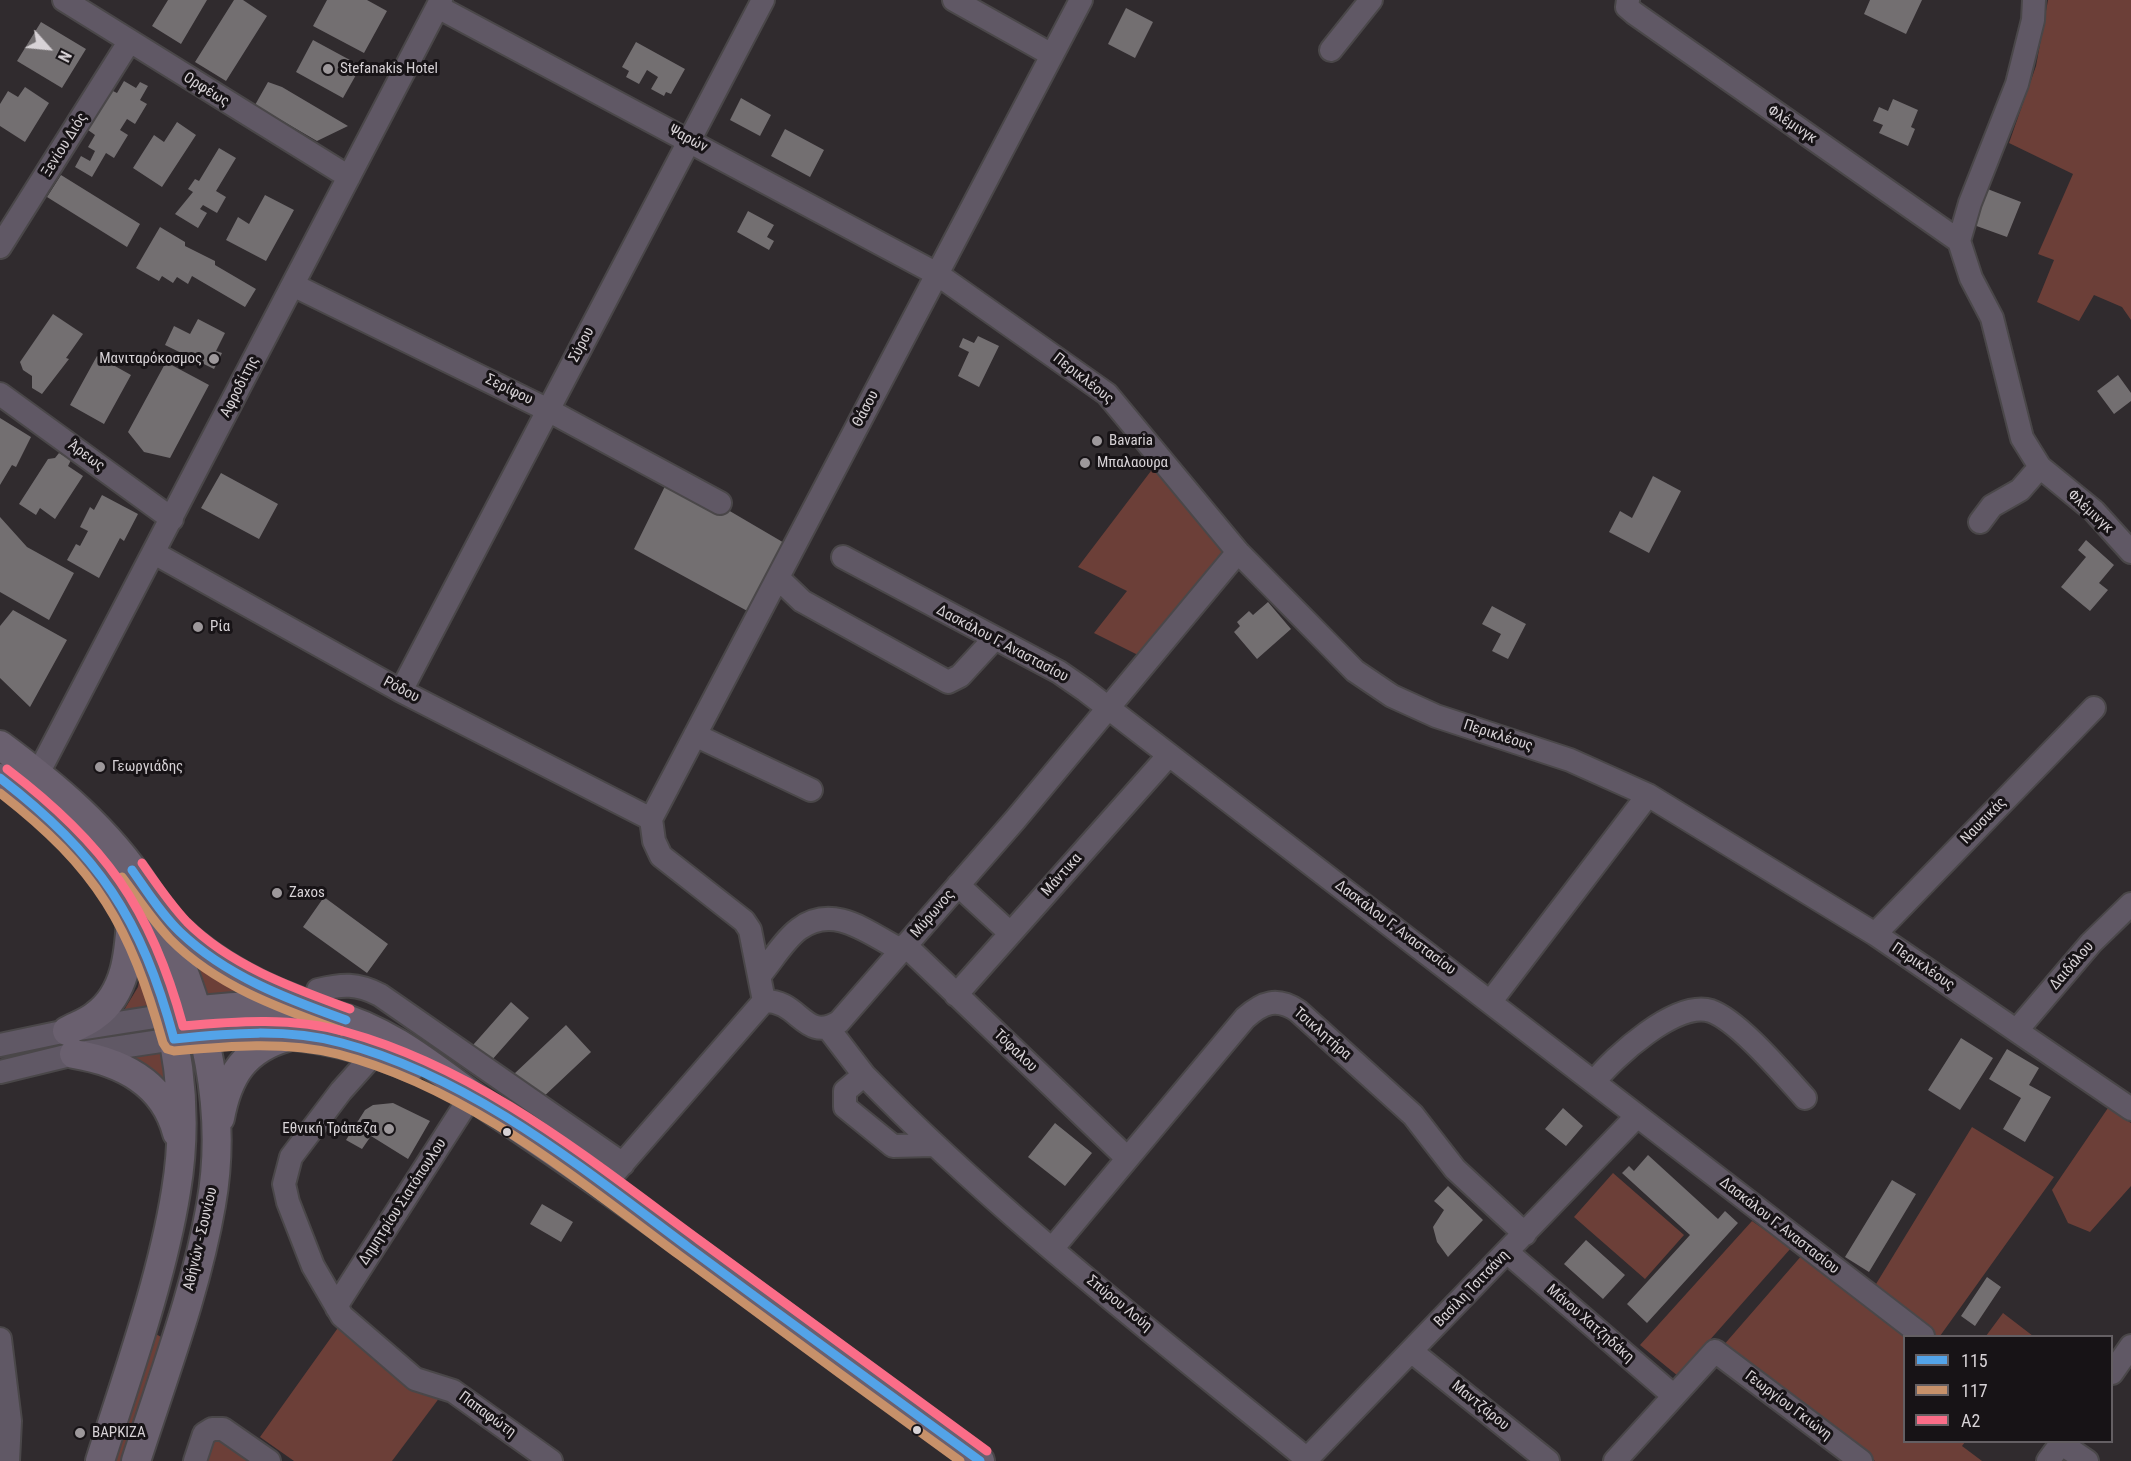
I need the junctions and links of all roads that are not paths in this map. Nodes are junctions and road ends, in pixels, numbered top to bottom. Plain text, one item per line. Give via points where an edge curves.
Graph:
1 (64, 0) edge
2 (763, 0) edge
3 (954, 0) edge
4 (1081, 0) edge
5 (1371, 0) edge
6 (2034, 0) edge
7 (439, 3) edge
8 (1628, 4) edge
9 (129, 42) junction
10 (1331, 50) dead end
11 (1052, 55) junction
12 (690, 140) junction
13 (349, 177) junction
14 (1959, 241) junction
15 (0, 247) edge
16 (937, 274) junction
17 (293, 285) junction
18 (0, 394) edge
19 (548, 410) junction
20 (2040, 467) junction
21 (720, 503) dead end
22 (172, 519) junction
23 (1980, 522) dead end
24 (1238, 552) junction
25 (2131, 552) edge
26 (154, 553) junction
27 (843, 557) dead end
28 (778, 578) junction
29 (995, 638) junction
30 (401, 691) junction
31 (1108, 708) junction
32 (2094, 708) dead end
33 (695, 735) junction
34 (0, 746) edge
35 (1168, 755) junction
36 (0, 778) edge
37 (32, 785) junction
38 (811, 790) dead end
39 (1648, 795) junction
40 (651, 819) junction
41 (958, 885) junction
42 (146, 888) junction
43 (2131, 904) edge
44 (131, 918) junction
45 (1010, 933) junction
46 (1875, 934) junction
47 (903, 948) junction
48 (760, 975) junction
49 (956, 995) junction
50 (764, 1001) junction
51 (1491, 1001) junction
52 (324, 1002) junction
53 (201, 1023) junction
54 (171, 1027) junction
55 (828, 1028) junction
56 (2017, 1030) junction
57 (305, 1035) junction
58 (70, 1042) junction
59 (0, 1046) edge
60 (375, 1053) junction
61 (0, 1071) edge
62 (864, 1074) junction
63 (1594, 1082) junction
64 (468, 1094) junction
65 (1805, 1098) dead end
66 (2131, 1109) edge
67 (1637, 1116) junction
68 (934, 1145) junction
69 (1126, 1157) junction
70 (180, 1160) junction
71 (622, 1164) junction
72 (216, 1165) junction
73 (604, 1185) junction
74 (1525, 1234) junction
75 (1052, 1250) junction
76 (1507, 1252) junction
77 (337, 1308) junction
78 (1922, 1335) edge
79 (0, 1339) edge
80 (2131, 1346) edge
81 (1412, 1351) junction
82 (2113, 1372) edge
83 (1674, 1396) junction
84 (2060, 1443) edge
85 (2062, 1443) edge
86 (1306, 1460) edge
87 (8, 1461) edge
88 (100, 1461) edge
89 (136, 1461) edge
90 (195, 1461) edge
91 (269, 1461) edge
92 (551, 1461) edge
93 (980, 1461) edge
94 (1548, 1461) edge
95 (1615, 1461) edge
96 (1861, 1461) edge
97 (2048, 1461) edge
98 (2086, 1461) edge

1 - 9 street, Ορφέως
2 - 12 street, Σύρου
3 - 11 street
4 - 11 street, Θάσου
5 - 10 street
6 - 14 street via 2017,84
7 - 12 street, Ψαρών
7 - 13 street, Αφροδίτης
8 - 14 street, Φλέμινγκ
9 - 13 street, Ορφέως
9 - 15 street, Ξενίου Διός
11 - 16 street, Θάσου
12 - 16 street, Ψαρών
12 - 19 street, Σύρου
13 - 17 street, Αφροδίτης
14 - 20 street, Φλέμινγκ via 1971,278 1992,318 2022,438
16 - 24 street, Περικλέους via 1107,394
16 - 28 street, Θάσου
17 - 19 street, Σερίφου
17 - 22 street, Αφροδίτης
18 - 22 street, Άρεως
19 - 21 street, Σερίφου
19 - 30 street, Σύρου
20 - 23 street via 2020,490 1992,506
20 - 25 street, Φλέμινγκ via 2094,511
22 - 26 street, Αφροδίτης
24 - 31 street, Μύρωνος
24 - 39 street, Περικλέους via 1355,671 1392,696 1436,716 1570,760
26 - 30 street, Ρόδου
26 - 37 street, Αφροδίτης
27 - 29 street, Δασκάλου Γ. Αναστασίου
28 - 29 street via 802,601 948,682 960,676
28 - 33 street, Θάσου
29 - 31 street, Δασκάλου Γ. Αναστασίου via 1059,672
30 - 40 street, Ρόδου
31 - 35 street, Δασκάλου Γ. Αναστασίου
31 - 41 street, Μύρωνος
32 - 46 street, Ναυσικάς
33 - 38 street
33 - 40 street, Θάσου
34 - 37 main road
35 - 45 street, Μάντικα
35 - 51 street, Δασκάλου Γ. Αναστασίου
36 - 37 main road
37 - 42 main road via 105,837
37 - 44 main road via 88,853
39 - 46 street, Περικλέους
39 - 51 street
40 - 48 street via 661,856 744,921 750,930
41 - 45 street
41 - 47 street, Μύρωνος
42 - 52 main road via 181,932 211,956 256,983
42 - 53 main road, Αθήνών - Σουνίου via 175,950
43 - 56 street, Δαιδάλου via 2091,943
44 - 54 main road
44 - 58 main road via 126,968 117,991
45 - 49 street, Μάντικα
46 - 56 street, Περικλέους
47 - 48 street, Τόφαλου via 844,920 825,916 798,929
47 - 49 street, Τόφαλου
47 - 55 street, Μύρωνος via 839,1022
48 - 50 street
49 - 69 street, Τόφαλου
50 - 55 street via 777,1001 813,1028
50 - 71 street
51 - 63 street, Δασκάλου Γ. Αναστασίου
52 - 53 main road via 273,1007
52 - 64 main road via 415,1053
52 - 71 street via 345,983 366,987
53 - 54 main road
53 - 57 main road via 228,1033
53 - 72 main road, Αθήνών - Σουνίου via 214,1099
54 - 58 street
54 - 70 main road via 182,1100
55 - 62 street, Σπύρου Λούη
56 - 66 street, Περικλέους
57 - 60 main road
57 - 72 main road via 270,1042 255,1050 236,1072 220,1115
58 - 59 street
58 - 61 street
58 - 70 main road via 144,1078 172,1116
60 - 64 main road
60 - 77 street, Παπαφώτη via 291,1157 284,1184 313,1266
62 - 68 street, Σπύρου Λούη
62 - 68 street via 845,1091 845,1107 893,1146
63 - 65 street via 1633,1043 1665,1021 1702,1009 1722,1016
63 - 67 street, Δασκάλου Γ. Αναστασίου
64 - 73 main road
64 - 77 street, Δημητρίου Σιατόπουλου
67 - 74 street, Βασίλη Τσιτσάνη
67 - 78 street, Δασκάλου Γ. Αναστασίου
68 - 75 street, Σπύρου Λούη
69 - 74 street, Τσικλητήρα via 1245,1018 1262,1005 1280,1002 1298,1011 1413,1115 1455,1169
69 - 75 street, Τσικλητήρα
70 - 88 main road via 158,1270
71 - 73 street
72 - 89 main road, Αθήνών - Σουνίου via 212,1204 197,1269
73 - 93 main road
74 - 76 street, Βασίλη Τσιτσάνη
75 - 86 street, Σπύρου Λούη
76 - 81 street, Βασίλη Τσιτσάνη
76 - 83 street, Μάνου Χατζηδάκη
77 - 92 street, Παπαφώτη via 415,1379 453,1391
79 - 87 street via 10,1421
80 - 82 street
81 - 86 street, Βασίλη Τσιτσάνη
81 - 94 street, Μαντζάρου
83 - 95 street
83 - 96 street, Γεωργίου Γκιώνη via 1715,1350
84 - 97 street
85 - 98 street
90 - 91 street via 204,1434 212,1429 223,1429

